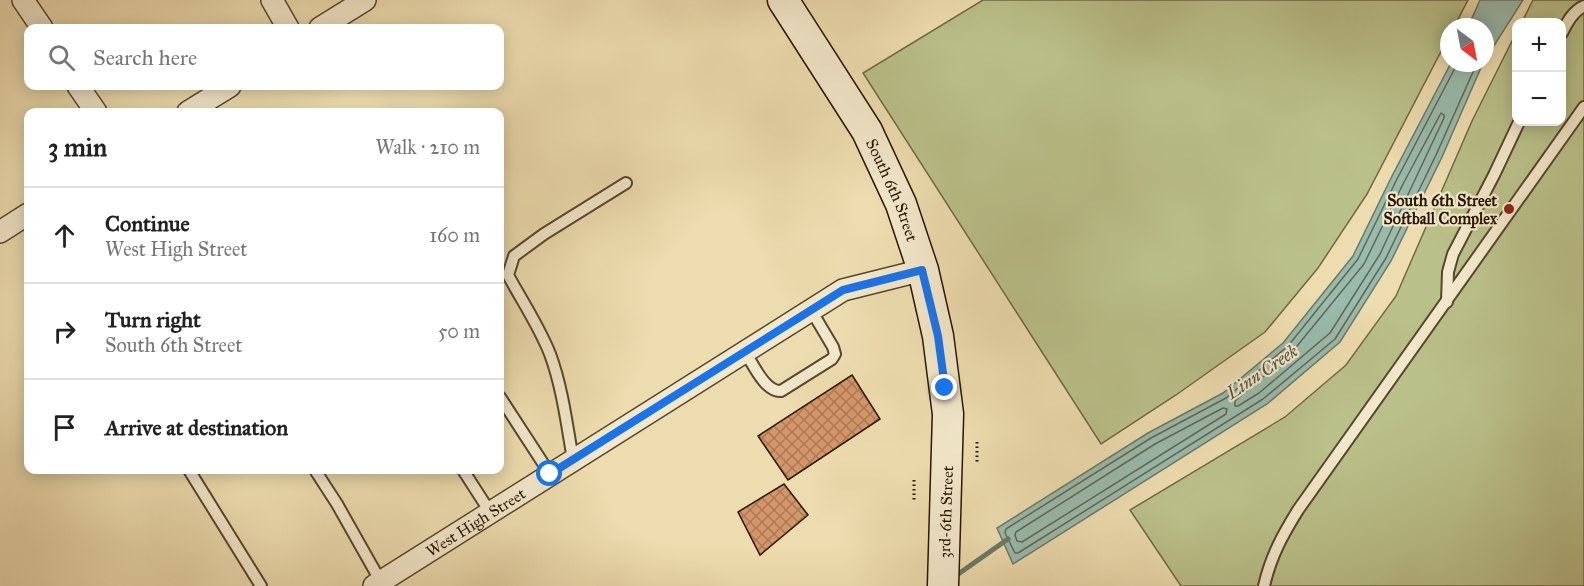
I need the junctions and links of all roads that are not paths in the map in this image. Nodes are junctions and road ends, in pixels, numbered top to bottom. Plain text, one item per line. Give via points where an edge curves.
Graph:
1 (23, 0) edge
2 (272, 0) edge
3 (365, 0) edge
4 (783, 0) edge
5 (1584, 6) edge
6 (39, 24) edge
7 (286, 24) edge
8 (326, 24) edge
9 (1566, 24) edge
10 (81, 90) edge
11 (224, 90) edge
12 (1584, 107) edge
13 (93, 108) edge
14 (194, 108) edge
15 (1518, 126) edge
16 (626, 183) dead end
17 (24, 217) edge
18 (0, 232) edge
19 (922, 270) junction
20 (1447, 302) junction
21 (811, 310) junction
22 (744, 352) junction
23 (504, 403) edge
24 (963, 441) joint
25 (573, 460) junction
26 (191, 474) edge
27 (318, 474) edge
28 (466, 474) edge
29 (550, 474) junction
30 (490, 512) junction
31 (377, 584) edge
32 (261, 586) edge
33 (943, 586) edge
34 (1264, 586) edge

1 - 6 street
2 - 7 street
3 - 8 street
4 - 19 main road, South 6th Street via 867,132 901,204
5 - 9 lane
10 - 13 street
11 - 14 street
12 - 20 lane
15 - 20 lane via 1453,254
16 - 25 lane via 514,256 508,275 550,355
17 - 18 street
19 - 21 street, West High Street via 843,290
19 - 24 main road, South 6th Street via 938,336 948,414
20 - 34 lane via 1298,510 1280,540
21 - 22 street, West High Street
21 - 22 lane via 835,354 781,391 768,386
22 - 25 street, West High Street
23 - 29 lane
24 - 33 main road, 3rd-6th Street
25 - 29 street, West High Street
26 - 32 lane
27 - 31 lane
28 - 30 lane
29 - 30 street, West High Street
30 - 31 street, West High Street

